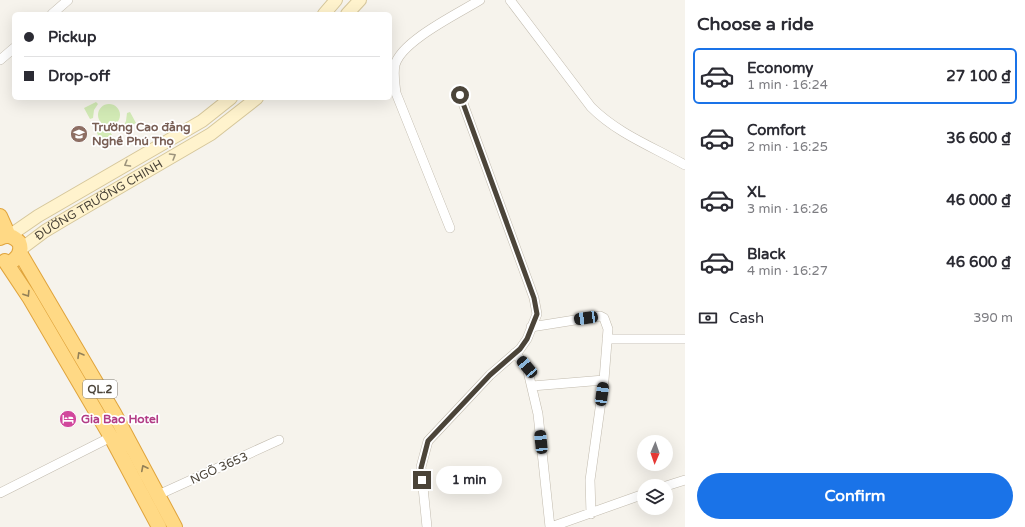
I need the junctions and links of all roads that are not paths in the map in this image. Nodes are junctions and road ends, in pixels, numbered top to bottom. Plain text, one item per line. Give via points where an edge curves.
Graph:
1 (68, 0) edge
2 (336, 0) edge
3 (360, 0) edge
4 (480, 0) edge
5 (510, 0) edge
6 (54, 12) edge
7 (326, 12) edge
8 (349, 12) edge
9 (12, 50) edge
10 (0, 60) edge
11 (460, 95) dead end
12 (228, 100) edge
13 (254, 100) edge
14 (685, 165) edge
15 (0, 216) edge
16 (450, 228) dead end
17 (4, 237) edge
18 (20, 251) junction
19 (2, 262) edge
20 (532, 327) junction
21 (607, 339) junction
22 (685, 339) edge
23 (515, 353) junction
24 (604, 380) junction
25 (532, 386) junction
26 (111, 437) junction
27 (279, 440) dead end
28 (685, 480) edge
29 (673, 484) edge
30 (0, 493) edge
31 (158, 495) junction
32 (637, 497) edge
33 (591, 514) junction
34 (159, 527) edge
35 (175, 527) edge
36 (427, 527) edge
37 (551, 527) edge

1 - 6 street
2 - 7 main road
3 - 8 main road
4 - 16 street via 423,35 408,47 395,65 396,93
5 - 14 street via 598,114 639,142
9 - 10 street
11 - 20 street via 534,298 537,314
12 -> 17 main road, ĐƯỜNG TRƯỜNG CHINH via 202,121
18 -> 13 main road, ĐƯỜNG TRƯỜNG CHINH via 45,231 211,134
15 - 17 highway, QL.2
17 - 18 highway, QL.2 via 17,240
18 - 19 highway, QL.2 via 14,260
31 -> 18 highway, QL.2 via 114,413
19 -> 26 highway, QL.2 via 29,297
20 - 21 street via 600,316 607,322
20 - 23 street via 527,339
21 - 22 street
21 - 24 street
23 - 25 street via 527,367
23 - 36 street via 490,375 428,441 421,468
24 - 25 street
24 - 33 street via 590,480
25 - 37 street via 538,414
26 - 30 street
26 - 34 highway, QL.2
27 - 31 street, NGÕ 3653
28 - 29 street
31 - 35 highway, QL.2
32 - 33 street
33 - 37 street

